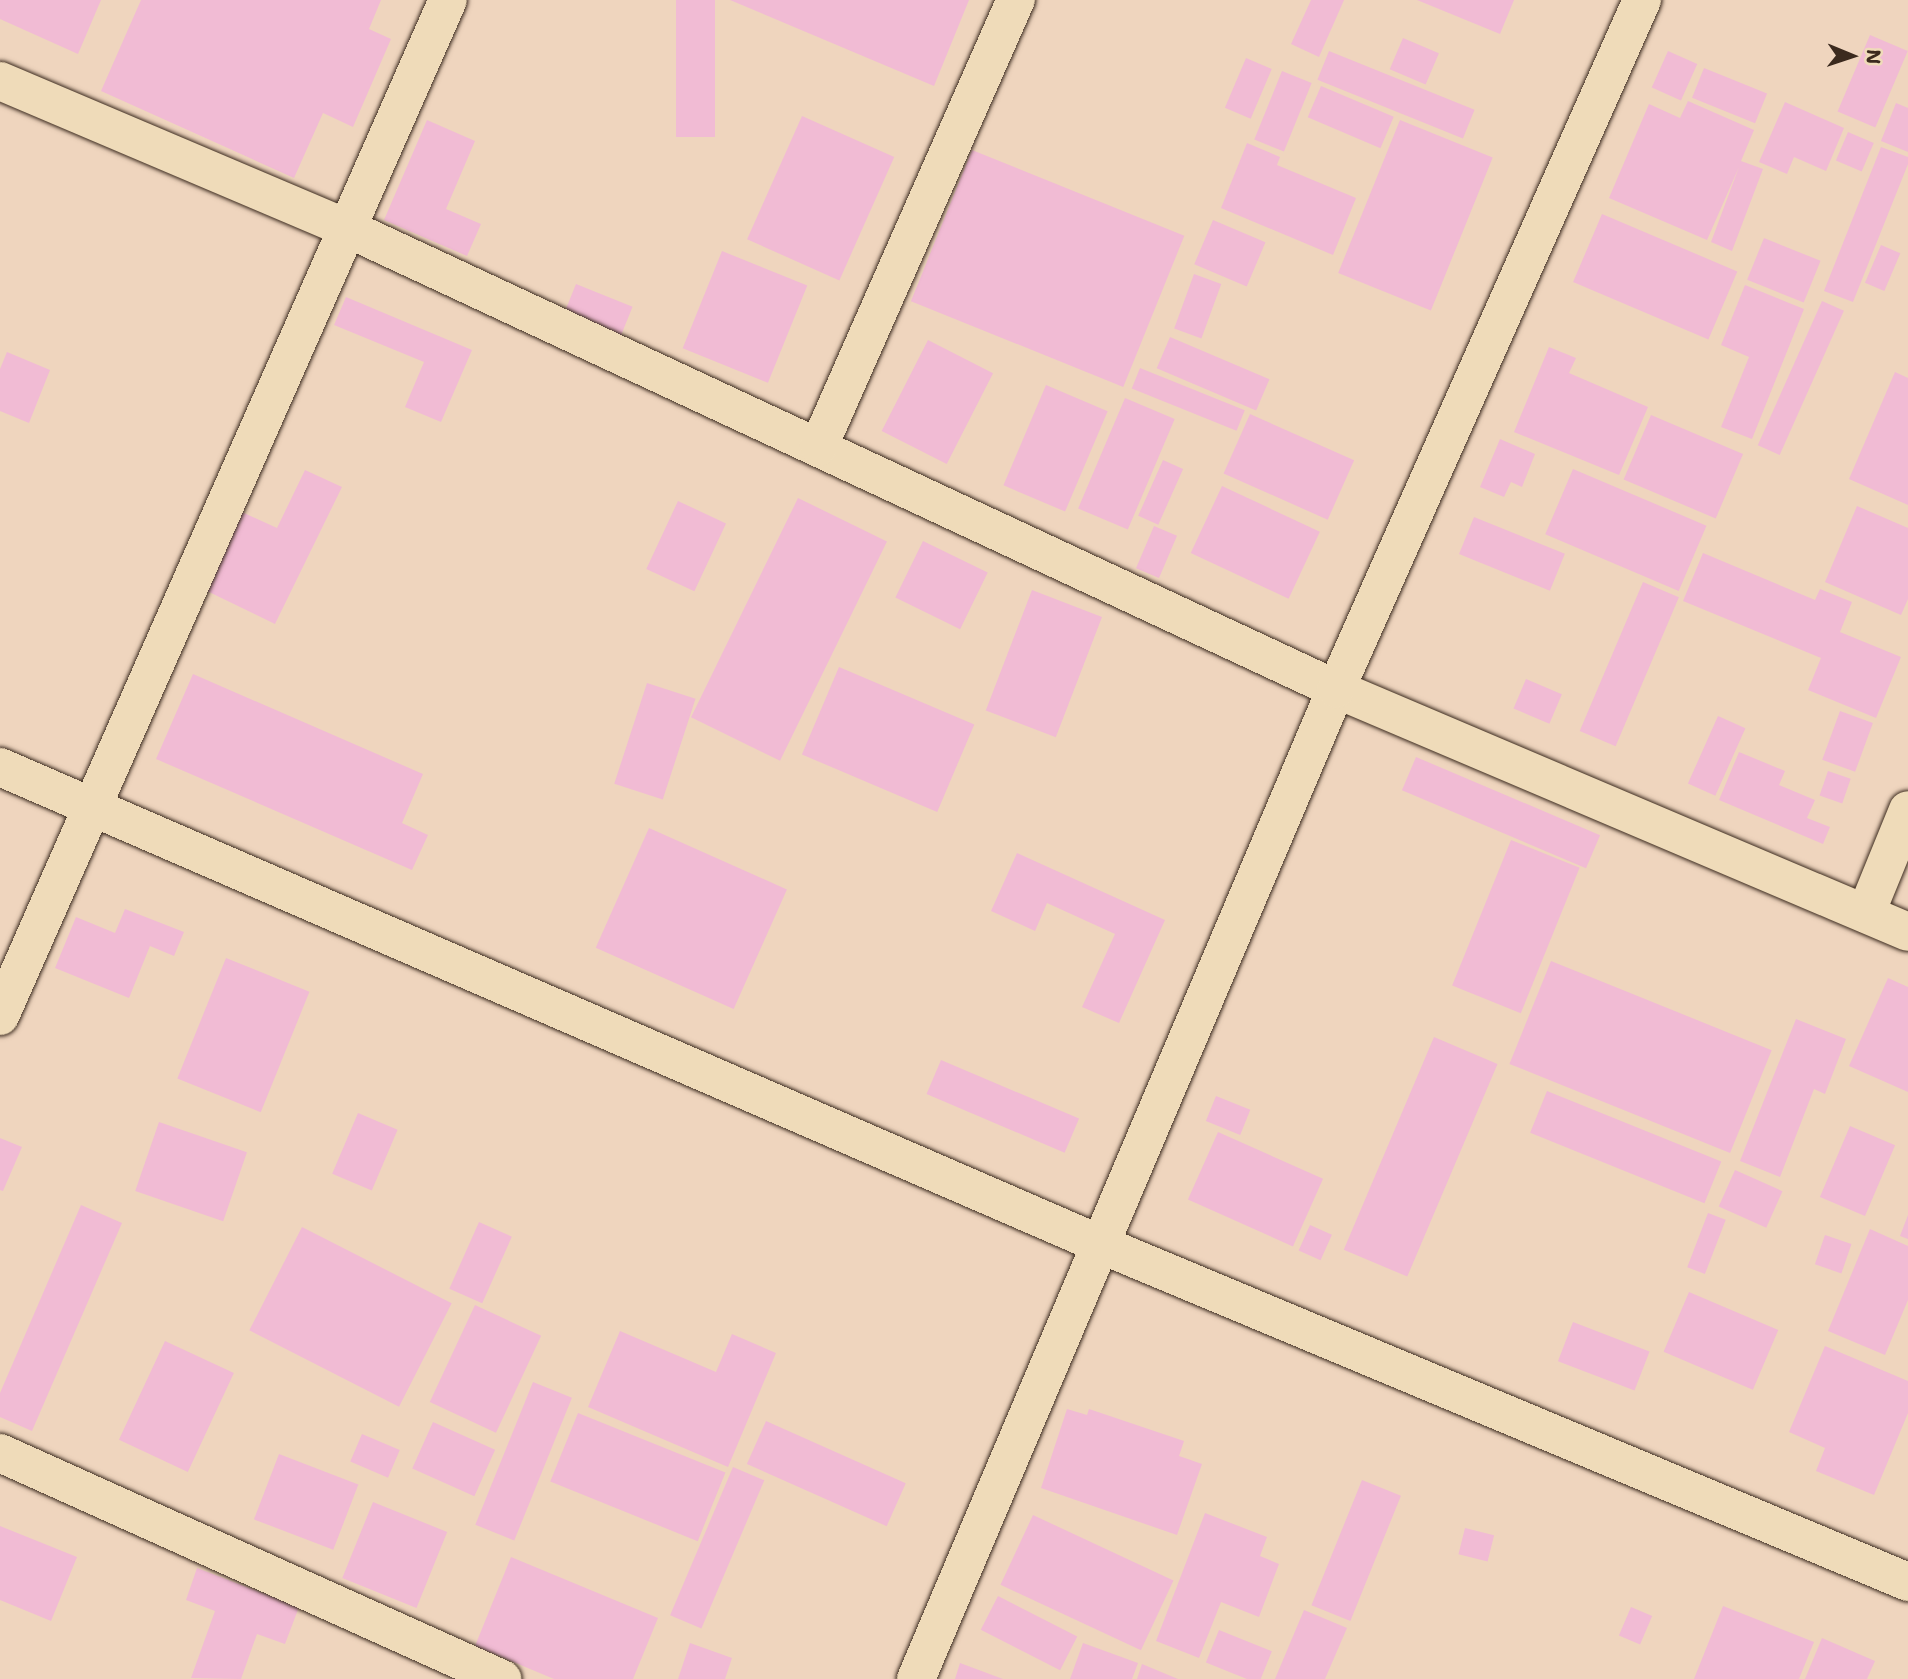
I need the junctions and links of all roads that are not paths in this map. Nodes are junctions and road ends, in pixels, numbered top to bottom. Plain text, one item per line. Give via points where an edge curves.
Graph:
1 (448, 0) edge
2 (1016, 0) edge
3 (1642, 0) edge
4 (0, 81) edge
5 (351, 230) junction
6 (819, 446) junction
7 (1336, 689) junction
8 (0, 766) edge
9 (93, 806) junction
10 (1908, 810) edge
11 (1866, 914) junction
12 (1908, 932) edge
13 (0, 1016) edge
14 (1102, 1245) junction
15 (0, 1453) edge
16 (1908, 1582) edge
17 (502, 1679) edge
18 (915, 1679) edge

1 - 5 street
2 - 6 street
3 - 7 street
4 - 5 street
5 - 6 street
5 - 9 street
6 - 7 street
7 - 11 street
7 - 14 street
8 - 9 street
9 - 13 street
9 - 14 street
10 - 11 street
11 - 12 street
14 - 16 street
14 - 18 street
15 - 17 street

